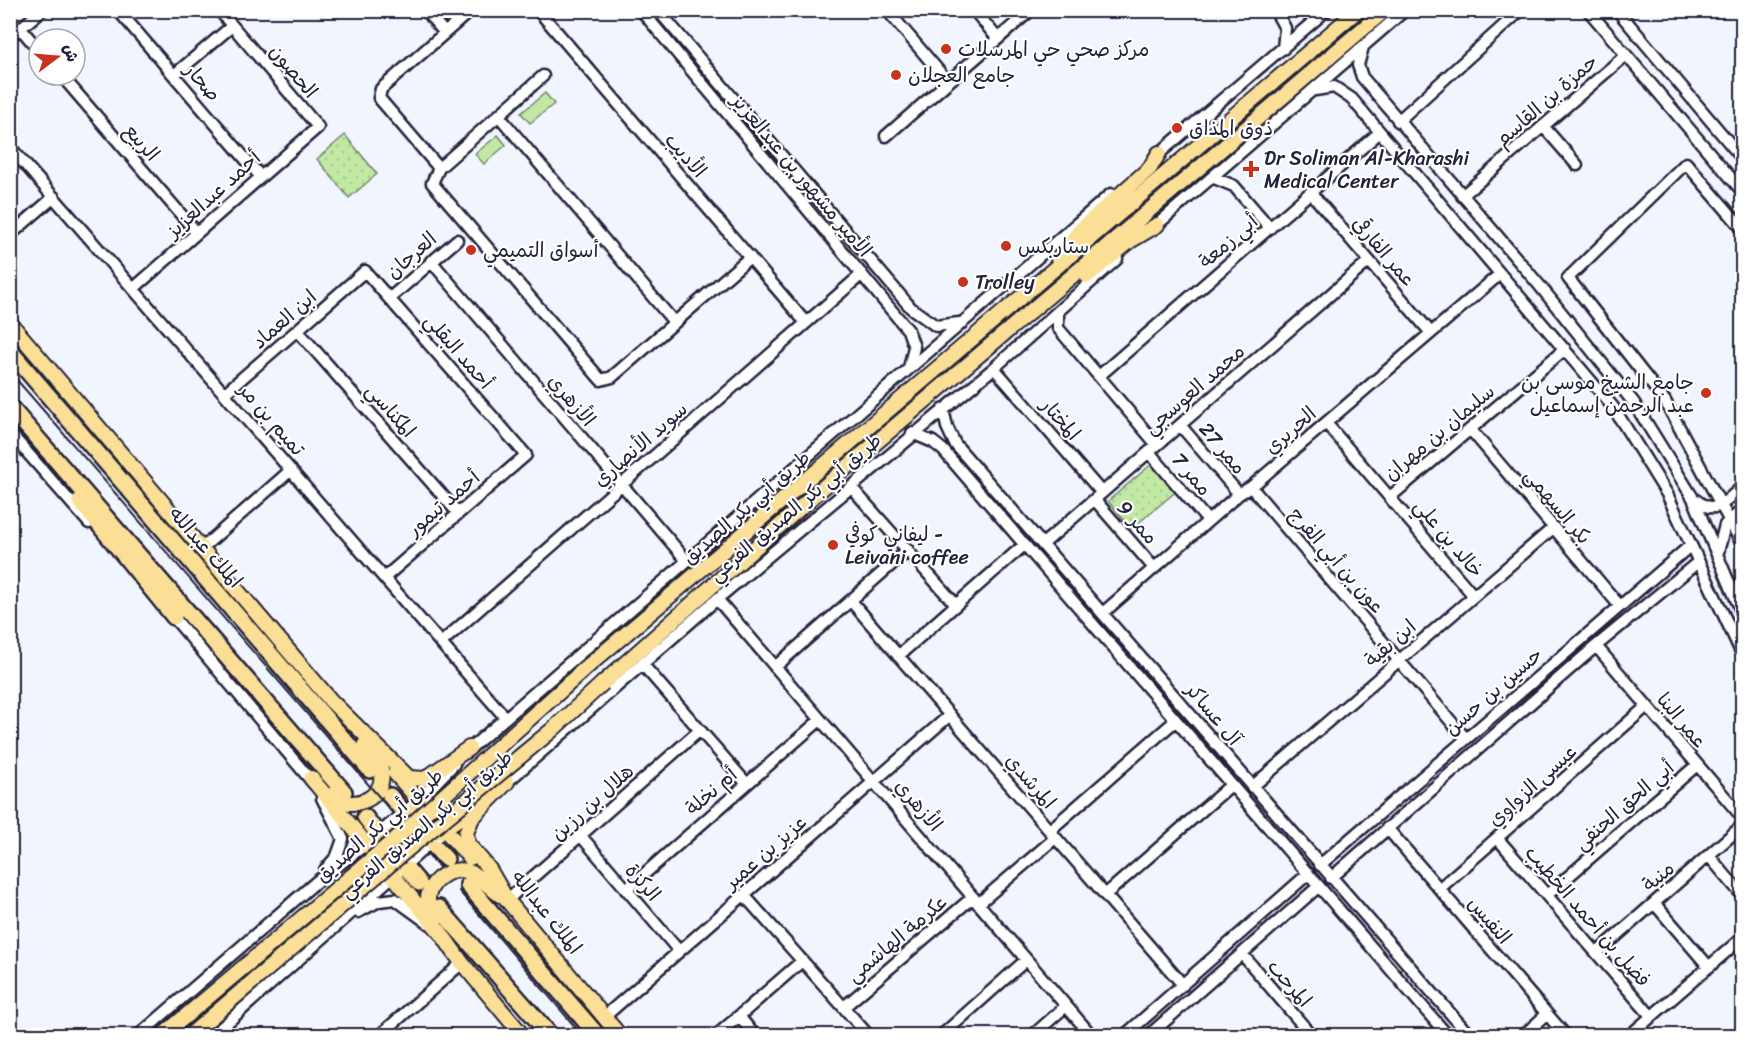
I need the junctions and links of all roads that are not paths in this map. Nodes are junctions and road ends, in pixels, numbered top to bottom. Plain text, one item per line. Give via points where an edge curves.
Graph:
1 (42, 10) edge
2 (118, 10) edge
3 (219, 10) edge
4 (425, 10) edge
5 (471, 10) edge
6 (538, 10) edge
7 (641, 10) edge
8 (658, 10) edge
9 (887, 10) edge
10 (974, 10) edge
11 (1031, 10) edge
12 (1275, 10) edge
13 (1327, 10) edge
14 (1358, 10) edge
15 (1385, 10) edge
16 (1405, 10) edge
17 (1521, 10) edge
18 (1588, 10) edge
19 (1617, 10) edge
20 (232, 26) junction
21 (21, 29) junction
22 (445, 33) junction
23 (27, 36) edge
24 (10, 37) edge
25 (998, 39) junction
26 (1364, 46) junction
27 (1281, 51) junction
28 (1626, 55) junction
29 (174, 75) junction
30 (543, 76) dead end
31 (948, 82) junction
32 (71, 87) edge
33 (1312, 92) junction
34 (1385, 104) junction
35 (499, 116) junction
36 (1369, 120) junction
37 (1398, 121) junction
38 (1543, 126) junction
39 (318, 127) joint
40 (1380, 132) junction
41 (886, 136) dead end
42 (10, 147) edge
43 (1159, 153) junction
44 (1743, 158) edge
45 (1577, 165) dead end
46 (439, 168) junction
47 (260, 176) junction
48 (1212, 177) junction
49 (1743, 191) edge
50 (1311, 193) junction
51 (54, 196) junction
52 (1462, 196) junction
53 (1157, 225) junction
54 (1270, 228) junction
55 (1743, 228) edge
56 (197, 233) junction
57 (10, 235) edge
58 (457, 240) dead end
59 (750, 257) junction
60 (431, 261) junction
61 (1369, 261) junction
62 (1053, 269) junction
63 (365, 271) joint
64 (862, 274) junction
65 (1500, 274) junction
66 (134, 289) junction
67 (390, 298) junction
68 (1058, 312) junction
69 (917, 313) junction
70 (674, 322) junction
71 (963, 322) junction
72 (10, 323) edge
73 (806, 323) junction
74 (1017, 323) junction
75 (903, 325) junction
76 (1040, 327) junction
77 (1058, 328) junction
78 (298, 331) junction
79 (1431, 333) junction
80 (10, 343) edge
81 (1565, 349) junction
82 (10, 351) edge
83 (994, 368) junction
84 (907, 371) junction
85 (1099, 376) junction
86 (225, 393) junction
87 (11, 408) edge
88 (944, 409) junction
89 (1326, 423) junction
90 (1180, 425) junction
91 (1471, 430) junction
92 (10, 433) edge
93 (912, 433) junction
94 (955, 444) junction
95 (1153, 448) junction
96 (943, 450) junction
97 (97, 452) junction
98 (526, 455) joint
99 (291, 470) junction
100 (621, 485) junction
101 (851, 487) junction
102 (1743, 487) edge
103 (1251, 488) junction
104 (1239, 494) junction
105 (1099, 496) junction
106 (1390, 497) junction
107 (1693, 498) junction
108 (1721, 505) junction
109 (1743, 510) edge
110 (458, 513) junction
111 (1208, 521) junction
112 (1730, 521) junction
113 (1553, 528) junction
114 (1042, 544) junction
115 (1743, 544) edge
116 (1024, 545) junction
117 (1690, 545) junction
118 (201, 549) junction
119 (908, 550) junction
120 (1718, 552) junction
121 (687, 561) junction
122 (1698, 561) junction
123 (1154, 568) junction
124 (1071, 576) junction
125 (384, 578) junction
126 (1059, 586) junction
127 (1473, 595) junction
128 (717, 599) junction
129 (851, 601) junction
130 (956, 605) junction
131 (1619, 605) junction
132 (1104, 612) junction
133 (1743, 613) edge
134 (174, 617) junction
135 (1743, 627) edge
136 (1732, 633) junction
137 (441, 642) junction
138 (1596, 646) junction
139 (1743, 654) edge
140 (898, 656) junction
141 (1398, 659) junction
142 (643, 665) junction
143 (775, 667) junction
144 (332, 702) junction
145 (1647, 706) junction
146 (950, 715) junction
147 (504, 717) junction
148 (820, 720) junction
149 (1175, 721) junction
150 (700, 730) junction
151 (1466, 739) junction
152 (469, 748) junction
153 (1697, 765) junction
154 (370, 770) dead end
155 (311, 778) junction
156 (874, 781) junction
157 (507, 782) junction
158 (747, 784) junction
159 (1231, 785) junction
160 (1252, 787) junction
161 (344, 792) dead end
162 (419, 800) junction
163 (365, 817) dead end
164 (1742, 824) edge
165 (1387, 828) junction
166 (375, 830) dead end
167 (446, 830) junction
168 (407, 832) junction
169 (1052, 835) junction
170 (581, 836) junction
171 (1498, 839) junction
172 (365, 845) junction
173 (398, 845) junction
174 (435, 847) dead end
175 (1709, 856) junction
176 (446, 859) dead end
177 (1320, 865) junction
178 (408, 870) dead end
179 (1308, 874) junction
180 (393, 875) junction
181 (1331, 878) junction
182 (315, 882) junction
183 (419, 883) dead end
184 (468, 885) dead end
185 (1319, 886) junction
186 (1440, 888) junction
187 (626, 890) junction
188 (1287, 894) junction
189 (744, 895) junction
190 (1105, 895) junction
191 (1547, 895) junction
192 (1743, 895) edge
193 (507, 900) junction
194 (976, 901) junction
195 (1654, 903) junction
196 (1297, 905) junction
197 (439, 908) dead end
198 (1258, 920) junction
199 (340, 922) junction
200 (1268, 931) junction
201 (441, 933) junction
202 (1741, 942) edge
203 (679, 951) junction
204 (1597, 953) junction
205 (1242, 954) junction
206 (1026, 960) junction
207 (802, 961) junction
208 (462, 963) junction
209 (1709, 967) junction
210 (1183, 985) junction
211 (1066, 1006) junction
212 (844, 1007) junction
213 (1547, 1014) junction
214 (739, 1016) junction
215 (1651, 1016) junction
216 (604, 1017) junction
217 (217, 1034) edge
218 (384, 1034) edge
219 (1308, 1034) edge
220 (138, 1035) edge
221 (162, 1035) edge
222 (189, 1035) edge
223 (523, 1035) edge
224 (551, 1035) edge
225 (598, 1035) edge
226 (620, 1035) edge
227 (716, 1035) edge
228 (755, 1035) edge
229 (869, 1035) edge
230 (941, 1035) edge
231 (1032, 1035) edge
232 (1092, 1035) edge
233 (1124, 1035) edge
234 (1148, 1035) edge
235 (1448, 1035) edge
236 (1470, 1035) edge
237 (1523, 1035) edge
238 (1566, 1035) edge
239 (1629, 1035) edge

1 - 21 street
2 - 29 street, صحار
3 - 20 street, الحصون
4 - 22 street
5 - 22 street
6 - 59 street, الأديب
7 - 64 street, الأمير مشهور بن عبدالعزيز
8 - 69 street, الأمير مشهور بن عبدالعزيز
9 - 31 street
10 - 25 street
11 - 25 street
12 - 27 street via 1285,28
13 - 27 street, طريق أبي بكر الصديق الفرعي
14 - 62 main road, طريق أبي بكر الصديق
15 - 74 main road, طريق أبي بكر الصديق
16 - 26 street, طريق أبي بكر الصديق الفرعي
17 - 37 street
18 - 28 street
19 - 44 street
20 - 29 street
20 - 39 street, الحصون
21 - 23 street
21 - 24 street
22 - 46 street via 381,89 379,98
25 - 31 street
26 - 33 street, طريق أبي بكر الصديق الفرعي
26 - 34 street via 1359,58 1360,71
27 - 43 street, طريق أبي بكر الصديق الفرعي
28 - 38 street, حمزة بن القاسم
28 - 49 street
29 - 47 street, صحار
30 - 35 street
31 - 41 street
32 - 56 street, الربيع
33 - 36 street via 1322,87 1345,92
33 - 48 street, طريق أبي بكر الصديق الفرعي
34 - 36 street via 1371,104
34 - 37 street
35 - 46 street
35 - 70 street
36 - 40 street
37 - 52 street
38 - 45 street
38 - 52 street, حمزة بن القاسم
39 - 47 street, أحمد عبدالعزيز
40 - 50 street, أبي زمعة
40 - 65 street
42 - 51 street, تميم بن مر
43 - 62 main road via 1150,168 1073,238
43 - 71 street, طريق أبي بكر الصديق الفرعي
46 - 70 street via 432,183 601,380 612,377
47 - 56 street, أحمد عبدالعزيز
48 - 53 street, طريق أبي بكر الصديق الفرعي
48 - 54 street via 1234,186
50 - 54 street, أبي زمعة
50 - 61 street, عمر الفارقي
51 - 57 street
51 - 66 street, تميم بن مر
52 - 107 street via 1634,403
53 - 68 street, طريق أبي بكر الصديق الفرعي
53 - 74 main road via 1122,247 1034,318
54 - 85 street, أبي زمعة
55 - 108 street via 1686,163 1568,278 1665,400
56 - 66 street, أحمد عبدالعزيز
58 - 60 street, العرجان
59 - 70 street
59 - 73 street, الأديب
60 - 67 street, العرجان
60 - 100 street, الأزهري
61 - 79 street, عمر الفارقي
61 - 90 street, محمد العوسجي
62 - 221 main road, طريق أبي بكر الصديق, bridge via 588,666 399,836
63 - 67 street, أحمد البقلي
63 - 78 street, ابن العماد
64 - 73 street, سويد الأنصاري
64 - 75 street, الأمير مشهور بن عبدالعزيز
65 - 79 street, الحريري
65 - 81 street
66 - 86 street, تميم بن مر
67 - 98 street, أحمد البقلي
68 - 76 street, طريق أبي بكر الصديق الفرعي
68 - 77 street
69 - 71 street, الأمير مشهور بن عبدالعزيز via 936,326
69 - 75 street via 915,322
71 - 84 street, طريق أبي بكر الصديق الفرعي
72 - 118 main road
73 - 100 street, سويد الأنصاري
74 - 222 main road, طريق أبي بكر الصديق, bridge via 819,491 551,731
75 - 84 street, الأمير مشهور بن عبدالعزيز via 914,348
76 - 77 street
76 - 83 street, طريق أبي بكر الصديق الفرعي
77 - 85 street, ممر 7
78 - 86 street, ابن العماد
78 - 110 street, المكناسي
79 - 89 street, الحريري
80 - 97 highway
81 - 91 street, سليمان بن مهران
81 - 117 street via 1613,407 1667,494
82 - 97 highway, الملك عبدالله
83 - 88 street, طريق أبي بكر الصديق الفرعي
83 - 105 street, المختار
84 - 121 street, طريق أبي بكر الصديق الفرعي
85 - 95 street, ممر 7
86 - 99 street, تميم بن مر
87 - 134 highway via 95,521
87 - 161 highway
88 - 93 street, طريق أبي بكر الصديق الفرعي
88 - 94 street, آل عساكر
89 - 103 street, الحريري
89 - 106 street, خالد بن علي
90 - 95 street, محمد العوسجي
90 - 104 street, ممر 27
91 - 106 street, سليمان بن مهران
91 - 113 street, بكر السهمي
92 - 134 street
93 - 96 street, آل عساكر
93 - 101 street, طريق أبي بكر الصديق الفرعي
94 - 96 street via 949,439 943,442
94 - 114 street, آل عساكر
95 - 105 street, محمد العوسجي
95 - 111 street, ممر 7
96 - 116 street, آل عساكر
97 - 154 highway, الملك عبدالله
98 - 110 street, أحمد تيمور
99 - 118 street
99 - 125 street, تميم بن مر
100 - 121 street, الأزهري
100 - 137 street, سويد الأنصاري
101 - 119 street
101 - 128 street, طريق أبي بكر الصديق الفرعي
102 - 108 street
103 - 104 street, الحريري
103 - 141 street, عون بن أبي الفرج
104 - 111 street, الحريري
105 - 114 street, محمد العوسجي
105 - 123 street, ممر 9
106 - 127 street, خالد بن علي
107 - 108 street via 1706,508
107 - 120 street
108 - 112 street
109 - 112 street
110 - 125 street, أحمد تيمور
111 - 123 street, الحريري
112 - 115 street
112 - 120 street via 1725,525
113 - 127 street, ابن بقية
113 - 131 street, بكر السهمي
114 - 124 street, آل عساكر
116 - 126 street, آل عساكر
116 - 130 street
117 - 122 street
117 - 131 street, حسين بن حسن
118 - 144 main road
119 - 129 street
119 - 130 street
120 - 133 street
121 - 147 street, طريق أبي بكر الصديق الفرعي
122 - 136 street
122 - 138 street, حسين بن حسن
123 - 132 street, الحريري
124 - 126 street
124 - 132 street, آل عساكر
125 - 137 street, تميم بن مر
126 - 149 street, آل عساكر
127 - 141 street, ابن بقية
128 - 142 street, طريق أبي بكر الصديق الفرعي
128 - 143 street, الأزهري
129 - 140 street, المرشدي
129 - 143 street
130 - 140 street
131 - 151 street, حسين بن حسن
132 - 160 street, آل عساكر
134 - 155 street
135 - 136 street
136 - 139 street
137 - 147 street, تميم بن مر
138 - 145 street, عمر البنا
138 - 165 street, حسين بن حسن
140 - 146 street, المرشدي
141 - 151 street, عون بن أبي الفرج
141 - 160 street, ابن بقية
142 - 150 street
142 - 157 street, طريق أبي بكر الصديق الفرعي
143 - 148 street, الأزهري
144 - 152 main road via 409,778 425,779
144 - 155 main road via 381,766 381,781 375,795 349,805 340,803
144 - 162 main road
145 - 153 street, عمر البنا
145 - 171 street, عيسى الزواوي
146 - 156 street, عزيز بن عمير
146 - 169 street, المرشدي
147 - 152 street, طريق أبي بكر الصديق الفرعي
148 - 156 street, الأزهري
148 - 158 street, أم نخلة
149 - 159 street, آل عساكر
149 - 169 street, عكرمة الهاشمي
150 - 158 street
150 - 170 street, هلال بن رزين
151 - 177 street, حسين بن حسن
152 - 162 street, طريق أبي بكر الصديق الفرعي
153 - 164 street, عمر البنا
153 - 191 street, أبي الحق الحنفي
155 - 172 main road
155 - 182 street via 343,839 337,856
156 - 189 street, عزيز بن عمير
156 - 194 street, الأزهري
157 - 167 main road, طريق أبي بكر الصديق الفرعي
157 - 193 main road, الملك عبدالله via 472,818 466,832 468,844
158 - 187 street, أم نخلة
159 - 179 street, آل عساكر
159 - 190 street
160 - 177 street, آل عساكر
162 - 167 main road
162 - 168 main road
162 - 172 street, طريق أبي بكر الصديق الفرعي
163 - 166 highway
164 - 175 street, منية
165 - 181 street, حسين بن حسن
165 - 186 street, النفيس
167 - 168 main road
167 - 173 main road
167 - 180 street, طريق أبي بكر الصديق الفرعي
167 - 193 main road
168 - 172 main road
168 - 173 main road
169 - 190 street, المرشدي
169 - 194 street, عكرمة الهاشمي
170 - 187 street, الركزة
170 - 193 street, هلال بن رزين
171 - 186 street, عيسى الزواوي
171 - 191 street, فضل بن أحمد الخطيب
172 - 173 main road
172 - 180 main road
172 - 182 street, طريق أبي بكر الصديق الفرعي
173 - 180 main road
174 - 176 highway
175 - 192 street
175 - 195 street, منية
177 - 181 street, آل عساكر
178 - 183 highway
179 - 185 street, آل عساكر
179 - 188 street
180 - 199 street, طريق أبي بكر الصديق الفرعي
180 - 201 main road
181 - 236 street, آل عساكر
182 - 220 street, طريق أبي بكر الصديق الفرعي
184 - 225 highway, الملك عبدالله
185 - 196 street
185 - 235 street, آل عساكر
186 - 213 street, النفيس
187 - 203 street, الركزة
188 - 196 street via 1297,891 1301,896
188 - 198 street
189 - 203 street, عزيز بن عمير
189 - 207 street
190 - 210 street, المرشدي
191 - 204 street, فضل بن أحمد الخطيب
193 - 201 main road via 469,871 448,872 428,894 430,911
193 - 216 main road, الملك عبدالله
194 - 206 street, الأزهري
194 - 212 street, عكرمة الهاشمي
195 - 204 street, منية
195 - 209 street
196 - 200 street
197 - 224 highway
198 - 200 street
198 - 210 street
199 - 201 street via 379,901 395,899
199 - 217 street, طريق أبي بكر الصديق الفرعي
200 - 205 street
201 - 208 main road
202 - 209 street
203 - 216 street, عزيز بن عمير
204 - 215 street, فضل بن أحمد الخطيب
205 - 219 street, المرحب
205 - 234 street
206 - 211 street, الأزهري
206 - 230 street
207 - 212 street
207 - 214 street
208 - 218 street
208 - 223 main road
209 - 215 street
210 - 233 street
211 - 231 street
211 - 232 street, الأزهري
212 - 229 street
213 - 237 street
213 - 238 street, النفيس
214 - 227 street
214 - 228 street
215 - 239 street
216 - 226 main road, الملك عبدالله

